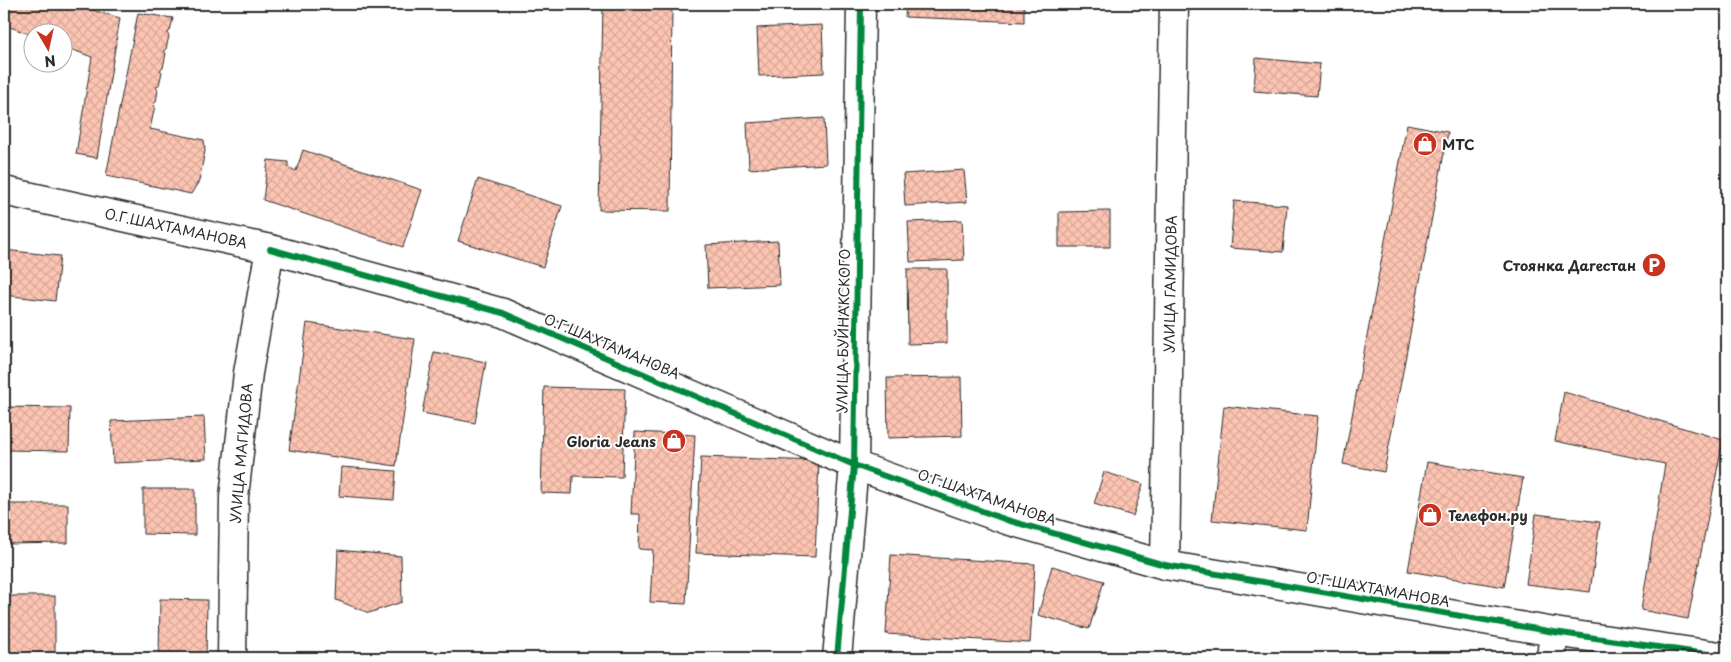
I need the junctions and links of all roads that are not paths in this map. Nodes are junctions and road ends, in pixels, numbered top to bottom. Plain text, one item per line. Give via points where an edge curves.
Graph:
1 (861, 4) edge
2 (1174, 4) edge
3 (4, 191) edge
4 (270, 249) junction
5 (854, 465) junction
6 (1165, 565) junction
7 (1554, 632) junction
8 (1727, 657) edge
9 (232, 658) edge
10 (837, 658) edge
11 (1551, 658) edge

1 - 5 street, УЛИЦА БУЙНАКСКОГО
2 - 6 street, УЛИЦА ГАМИДОВА
3 - 4 street, О.Г.ШАХТАМАНОВА
4 - 5 street, О.Г.ШАХТАМАНОВА via 503,313
4 - 9 street, УЛИЦА МАГИДОВА via 248,373 234,497
5 - 6 street, О.Г.ШАХТАМАНОВА via 1007,520
5 - 10 street, УЛИЦА БУЙНАКСКОГО
6 - 7 street, О.Г.ШАХТАМАНОВА
7 - 8 street, О.Г.ШАХТАМАНОВА
7 - 11 street

